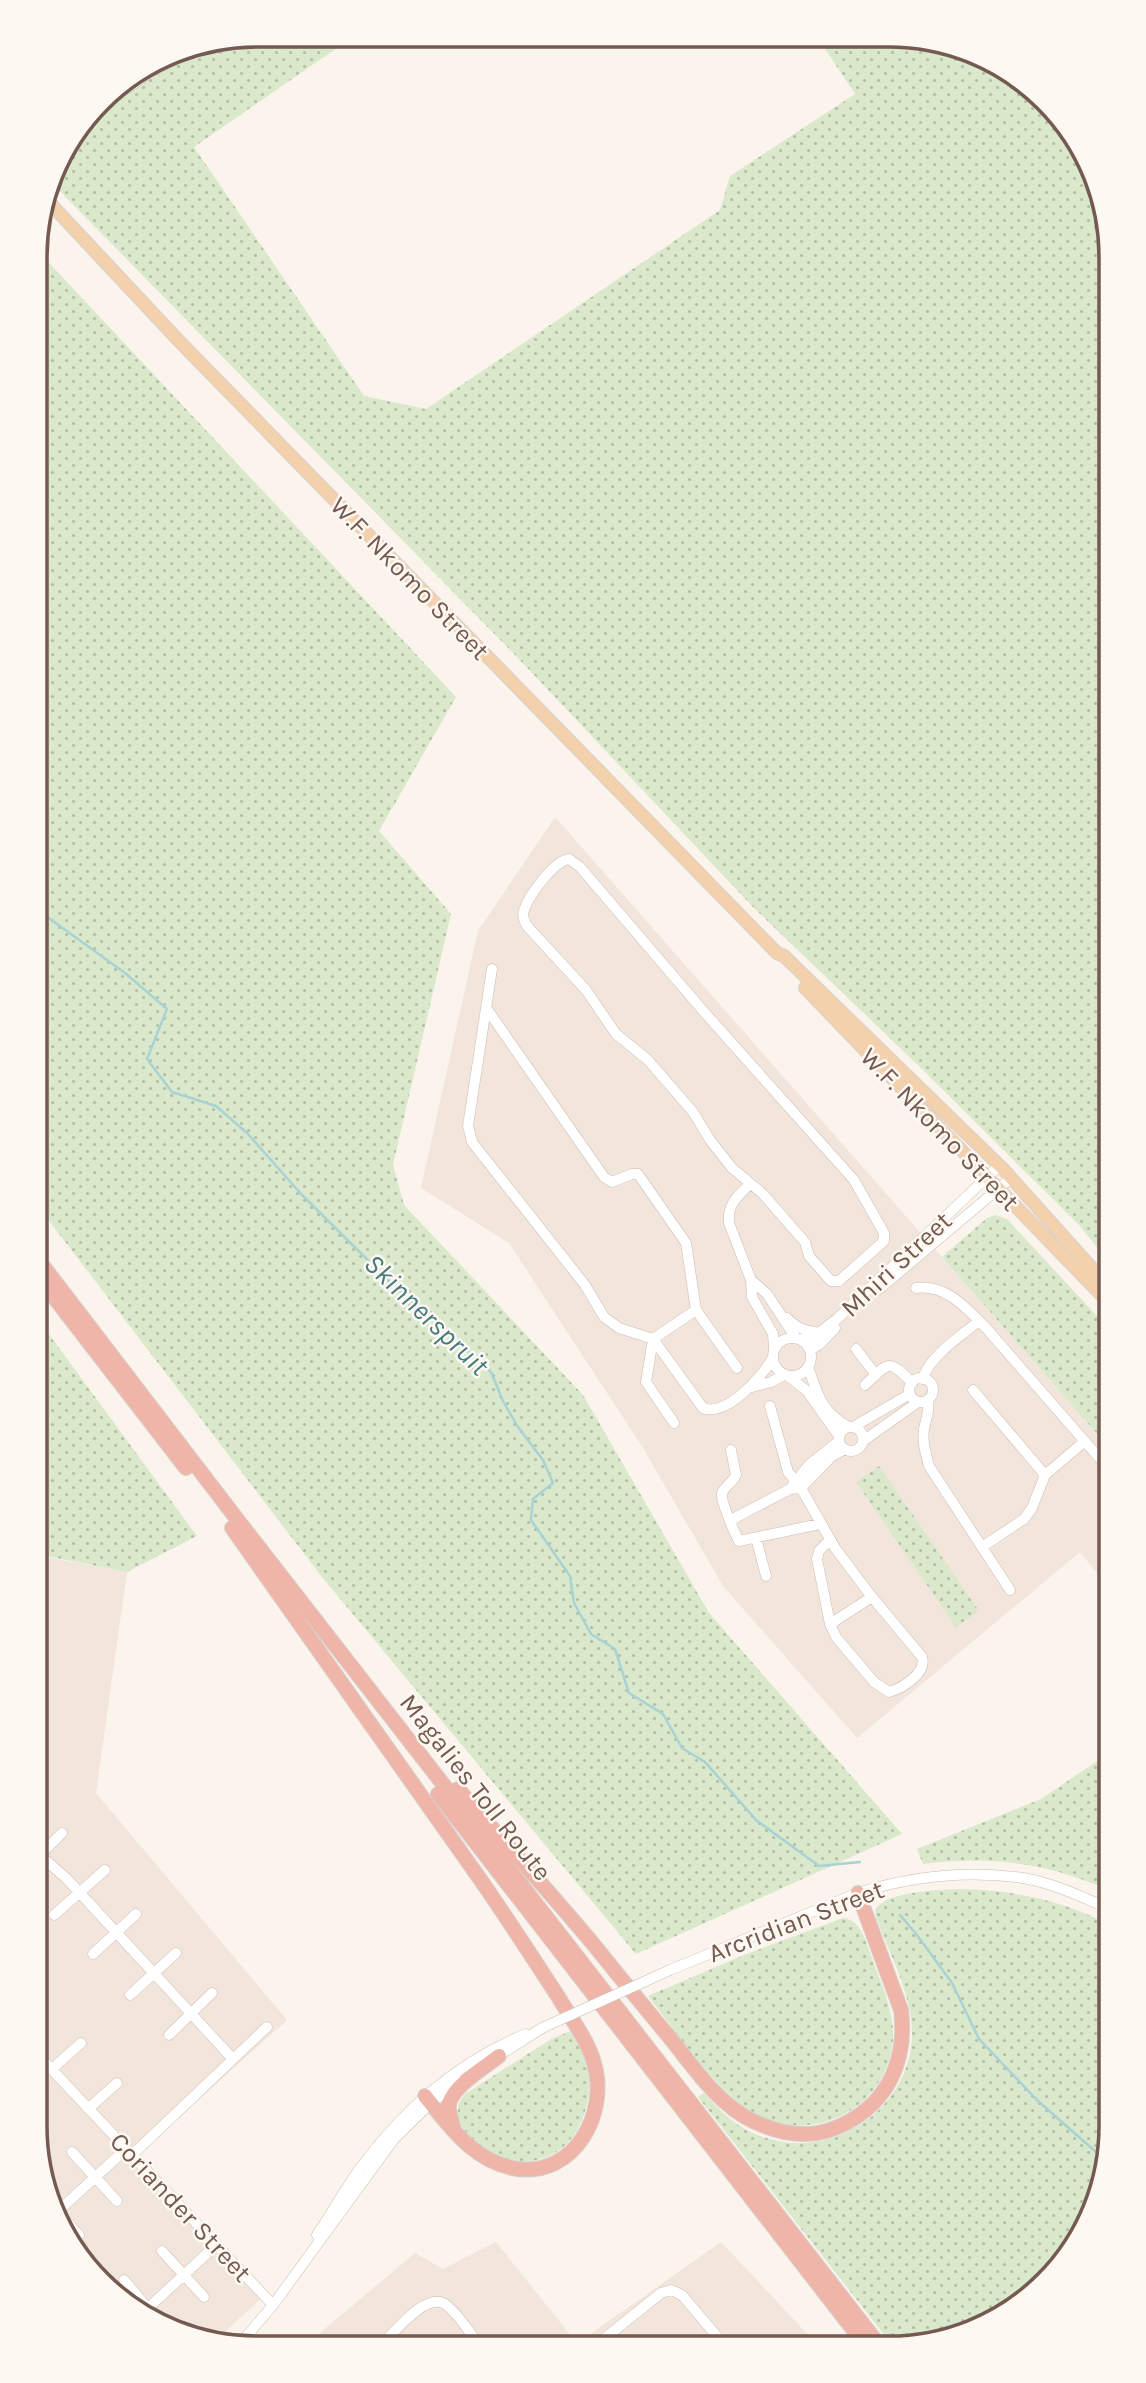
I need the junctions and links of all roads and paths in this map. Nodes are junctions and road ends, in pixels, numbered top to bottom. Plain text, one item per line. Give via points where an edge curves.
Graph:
1 (53, 207) edge
2 (777, 953) junction
3 (492, 969) dead end
4 (487, 1009) junction
5 (999, 1166) junction
6 (1011, 1178) junction
7 (988, 1179) junction
8 (750, 1184) junction
9 (998, 1189) junction
10 (47, 1272) edge
11 (1098, 1275) edge
12 (751, 1280) junction
13 (47, 1288) edge
14 (916, 1288) dead end
15 (1098, 1292) edge
16 (776, 1308) junction
17 (696, 1310) junction
18 (979, 1321) junction
19 (820, 1333) junction
20 (653, 1339) junction
21 (798, 1339) junction
22 (856, 1349) dead end
23 (810, 1350) junction
24 (773, 1354) junction
25 (808, 1367) junction
26 (737, 1368) dead end
27 (876, 1375) junction
28 (786, 1376) junction
29 (923, 1379) junction
30 (912, 1383) junction
31 (864, 1385) dead end
32 (749, 1388) junction
33 (973, 1390) dead end
34 (919, 1398) junction
35 (770, 1406) dead end
36 (881, 1411) junction
37 (888, 1422) junction
38 (674, 1423) dead end
39 (851, 1427) junction
40 (863, 1441) junction
41 (1085, 1441) junction
42 (841, 1442) junction
43 (731, 1450) dead end
44 (1098, 1457) edge
45 (1045, 1475) junction
46 (795, 1486) junction
47 (731, 1520) junction
48 (820, 1524) junction
49 (236, 1525) junction
50 (756, 1538) junction
51 (830, 1540) junction
52 (982, 1547) junction
53 (766, 1576) dead end
54 (1010, 1590) dead end
55 (872, 1597) junction
56 (830, 1624) junction
57 (62, 1833) dead end
58 (47, 1849) edge
59 (47, 1860) edge
60 (104, 1870) dead end
61 (79, 1893) junction
62 (858, 1893) junction
63 (1098, 1904) edge
64 (54, 1914) dead end
65 (136, 1914) dead end
66 (115, 1933) junction
67 (176, 1953) dead end
68 (93, 1954) dead end
69 (153, 1974) junction
70 (212, 1993) dead end
71 (130, 1995) dead end
72 (189, 2014) junction
73 (267, 2027) dead end
74 (538, 2031) junction
75 (169, 2035) dead end
76 (81, 2043) dead end
77 (499, 2056) junction
78 (232, 2058) junction
79 (47, 2064) edge
80 (52, 2069) junction
81 (117, 2083) dead end
82 (428, 2099) junction
83 (88, 2109) junction
84 (455, 2132) junction
85 (72, 2151) dead end
86 (129, 2152) junction
87 (95, 2177) junction
88 (117, 2201) dead end
89 (63, 2205) edge
90 (215, 2246) junction
91 (162, 2251) dead end
92 (184, 2274) junction
93 (124, 2280) dead end
94 (204, 2297) dead end
95 (139, 2298) edge
96 (273, 2305) junction
97 (151, 2307) edge
98 (247, 2335) edge
99 (391, 2336) edge
100 (472, 2336) edge
101 (610, 2336) edge
102 (717, 2336) edge
103 (858, 2336) edge
104 (872, 2336) edge

1 - 2 main road, W.F. Nkomo Street
2 - 5 main road, W.F. Nkomo Street
2 - 7 main road, W.F. Nkomo Street via 795,978
3 - 4 street
4 - 17 street via 604,1177 612,1182 638,1174 666,1214 686,1243
4 - 20 street via 468,1126 472,1142 585,1285 604,1317 619,1328
5 - 6 main road, W.F. Nkomo Street
5 - 7 street, Mhiri Street
6 - 9 street, Mhiri Street
6 - 11 main road, W.F. Nkomo Street
7 - 9 main road, W.F. Nkomo Street
7 - 19 street, Mhiri Street
8 - 8 street via 732,1168 657,1070 616,1034 586,990 523,919 525,907 562,860 580,867 854,1180 884,1233 884,1241 839,1281 831,1281 809,1256 805,1242
8 - 12 street via 728,1213
9 - 15 main road, W.F. Nkomo Street
9 - 23 street, Mhiri Street
10 - 49 highway, Magalies Toll Route
12 - 16 street
12 - 24 street via 752,1297 773,1334
13 - 49 highway, Magalies Toll Route
14 - 18 street via 936,1288 949,1294
16 - 19 street via 794,1326
16 - 21 street
17 - 20 street
17 - 26 street
18 - 29 street via 932,1361
18 - 41 street
19 - 21 street, Mhiri Street
20 - 32 street via 703,1408 719,1409
20 - 38 street via 646,1382
21 - 23 street
21 - 24 street via 781,1341
22 - 27 street
23 - 25 street
24 - 28 street via 776,1368
24 - 32 street via 765,1372
25 - 28 street via 800,1375
25 - 39 street via 830,1415
27 - 30 street via 884,1367 897,1366
27 - 31 street
28 - 32 street
28 - 42 street via 807,1391
29 - 30 street
29 - 34 street via 932,1386 932,1393
30 - 34 street
33 - 45 street
34 - 36 street
34 - 37 street
34 - 52 street via 930,1413 923,1442 929,1466
35 - 46 street
36 - 37 street
36 - 39 street
37 - 40 street
39 - 40 street via 862,1433
39 - 42 street via 843,1430
40 - 42 street via 856,1450
41 - 44 street
41 - 45 street
42 - 46 street
43 - 47 street via 736,1475 721,1495
45 - 52 street via 1029,1514
46 - 47 street
46 - 48 street
47 - 50 street via 739,1541
48 - 50 street
48 - 51 street
49 - 62 highway via 712,2089 750,2120 793,2135 834,2129 868,2108 883,2094 894,2073 904,2029 901,2010
49 - 84 highway via 516,1930 594,2062 598,2100 593,2121 582,2140 555,2162 520,2169 500,2165 475,2153
49 - 103 highway, Magalies Toll Route
49 - 104 highway, Magalies Toll Route
50 - 53 street
51 - 55 street
51 - 56 street via 817,1559
52 - 54 street
55 - 56 street
55 - 56 street via 922,1657 922,1670 898,1689 889,1692 874,1682
57 - 58 street
59 - 61 street
60 - 61 street
61 - 64 street
61 - 66 street
62 - 63 street, Arcridian Street via 939,1875 979,1874 1025,1879
62 - 74 street, Arcridian Street, bridge via 670,1970
65 - 66 street
66 - 68 street
66 - 69 street
67 - 69 street
69 - 71 street
69 - 72 street
70 - 72 street
72 - 75 street
72 - 78 street
73 - 78 street
74 - 77 street, Arcridian Street
74 - 82 street, Arcridian Street via 493,2049 456,2071
76 - 80 street
77 - 82 street, Arcridian Street
77 - 84 highway via 453,2095 449,2114
78 - 86 street
79 - 80 street, Coriander Street
80 - 83 street, Coriander Street
81 - 83 street, Coriander Street
82 - 84 highway
82 - 96 street, Arcridian Street
83 - 86 street, Coriander Street
85 - 87 street
86 - 87 street
86 - 90 street, Coriander Street
87 - 88 street
87 - 89 street
90 - 92 street
90 - 96 street, Coriander Street
91 - 92 street
92 - 94 street
92 - 97 street
93 - 95 street
96 - 98 street, Arcridian Street
99 - 100 street via 424,2305 435,2301 444,2303
101 - 102 street via 661,2293 671,2290 682,2295

